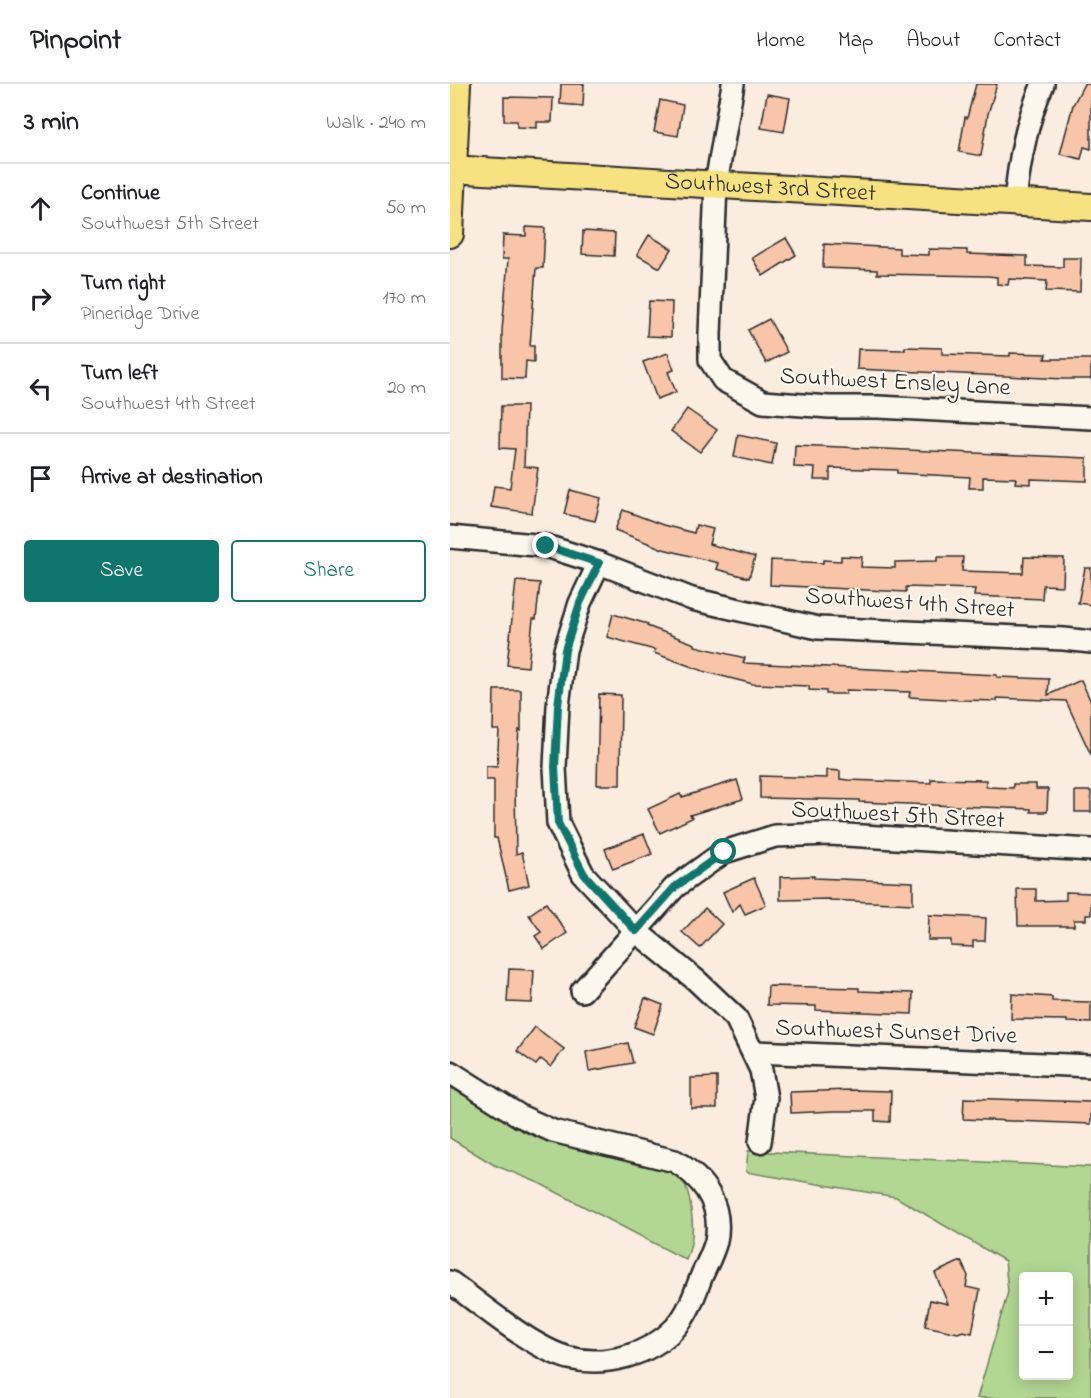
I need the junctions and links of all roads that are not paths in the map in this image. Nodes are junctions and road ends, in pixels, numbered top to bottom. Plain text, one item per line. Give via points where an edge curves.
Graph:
1 (457, 84) edge
2 (733, 84) edge
3 (1043, 84) edge
4 (451, 169) edge
5 (716, 184) junction
6 (1015, 203) junction
7 (1091, 207) edge
8 (450, 234) edge
9 (1091, 418) edge
10 (450, 537) edge
11 (599, 563) junction
12 (1091, 642) edge
13 (1091, 850) edge
14 (636, 931) junction
15 (582, 991) dead end
16 (754, 1052) junction
17 (1091, 1066) edge
18 (450, 1072) edge
19 (760, 1142) dead end
20 (450, 1282) edge

1 - 4 main road
2 - 5 street, Southwest Ensley Lane
3 - 6 street via 1032,108 1019,161
4 - 5 main road, Southwest 3rd Street
4 - 8 main road
5 - 6 main road, Southwest 3rd Street
5 - 9 street, Southwest Ensley Lane via 711,360 723,380 763,402
6 - 7 main road, Southwest 3rd Street
10 - 11 street, Southwest 4th Street via 546,546
11 - 12 street, Southwest 4th Street via 692,599 818,628
11 - 14 street via 580,603 565,650 555,767 558,823 584,874
13 - 14 street, Southwest 5th Street via 830,834 775,836 724,852 675,887
14 - 15 street, Southwest 5th Street
14 - 16 street via 736,1018
16 - 17 street, Southwest Sunset Drive
16 - 19 street, Southwest Sunset Drive via 766,1098
18 - 20 street via 520,1116 553,1131 675,1161 705,1185 717,1226 716,1242 690,1306 676,1327 621,1359 571,1359 553,1353

